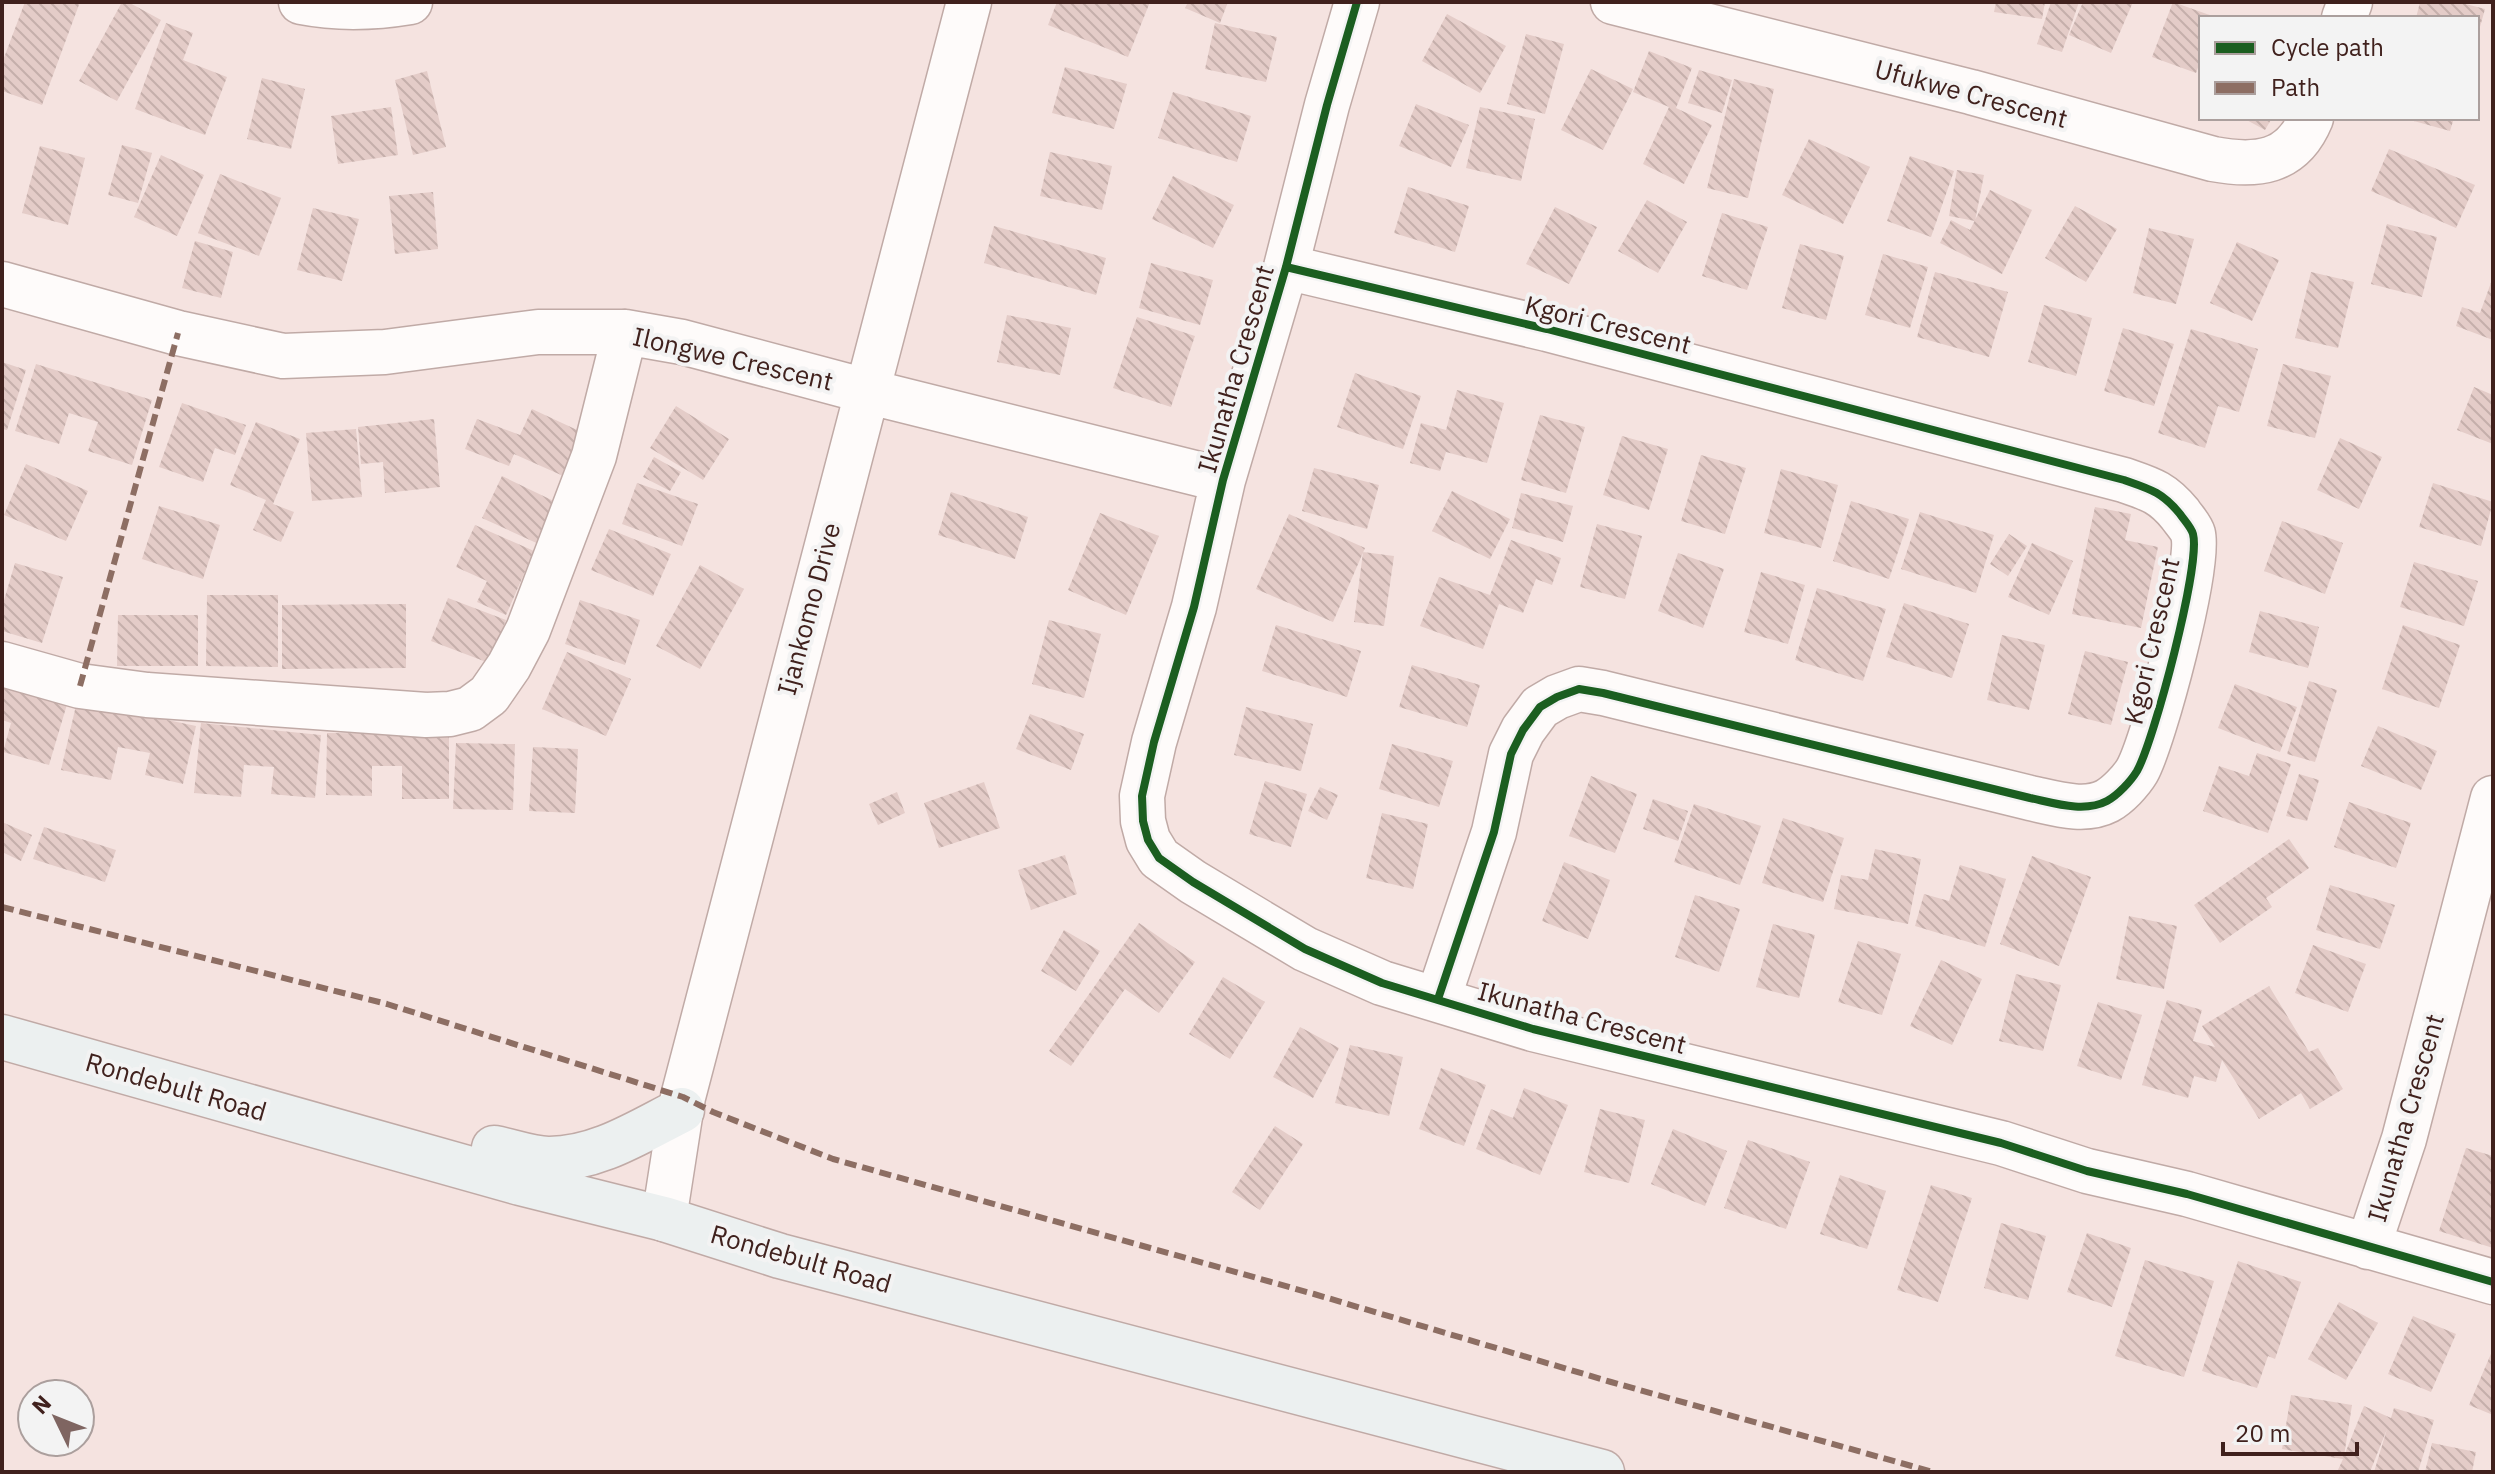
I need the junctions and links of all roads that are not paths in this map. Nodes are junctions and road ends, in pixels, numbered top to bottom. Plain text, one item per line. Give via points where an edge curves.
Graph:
1 (301, 2) edge
2 (410, 2) edge
3 (969, 2) edge
4 (1357, 2) edge
5 (1613, 2) edge
6 (2310, 120) edge
7 (1286, 267) junction
8 (2, 284) edge
9 (625, 332) junction
10 (866, 391) junction
11 (1223, 480) junction
12 (2, 664) edge
13 (2493, 798) edge
14 (1438, 999) junction
15 (2, 1037) edge
16 (682, 1110) junction
17 (306, 1124) junction
18 (664, 1219) junction
19 (2368, 1247) junction
20 (2493, 1282) edge
21 (1602, 1472) edge

1 - 2 street via 350,8
3 - 10 street, Ijankomo Drive
4 - 7 street, Ikunatha Crescent
5 - 6 street, Ufukwe Crescent via 2241,164 2285,153
7 - 11 street, Ikunatha Crescent
7 - 14 street, Kgori Crescent via 1547,329 2124,480 2156,491 2193,534 2186,597 2145,754 2117,793 2091,806 2030,798 1603,693 1579,689 1540,707 1511,754 1494,832
8 - 9 street, Ilongwe Crescent via 283,356 385,352 538,332
9 - 10 street, Ilongwe Crescent
9 - 12 street via 594,456 528,630 497,685 470,709 426,715 147,695 80,686
10 - 11 street, Ilongwe Crescent
10 - 16 street, Ijankomo Drive
11 - 14 street, Ikunatha Crescent via 1142,796 1148,840 1159,858 1193,882 1305,949 1382,983
13 - 19 street, Ikunatha Crescent via 2404,1139
14 - 19 street, Ikunatha Crescent via 1533,1029 2001,1143
15 - 17 main road, Rondebult Road
16 - 17 main road via 607,1147 546,1159 412,1128
16 - 18 street, Ijankomo Drive
17 - 18 main road, Rondebult Road
18 - 21 main road, Rondebult Road via 780,1256
19 - 20 street

